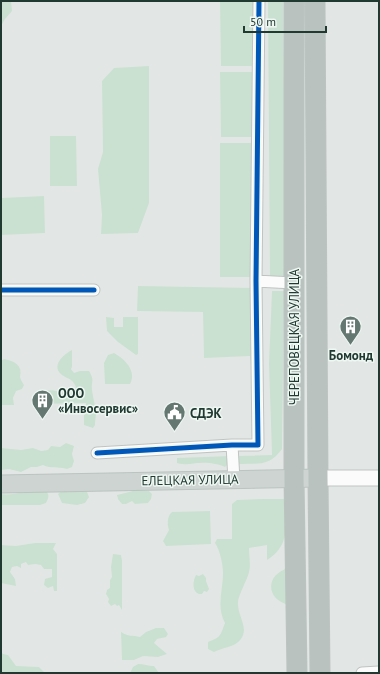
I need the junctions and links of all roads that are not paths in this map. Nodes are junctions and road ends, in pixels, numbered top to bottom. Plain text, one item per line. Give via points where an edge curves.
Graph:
1 (259, 1) edge
2 (294, 1) edge
3 (315, 1) edge
4 (256, 281) junction
5 (293, 283) junction
6 (1, 290) edge
7 (94, 290) dead end
8 (232, 445) junction
9 (97, 453) dead end
10 (294, 478) junction
11 (318, 478) junction
12 (379, 478) edge
13 (234, 480) junction
14 (1, 484) edge
15 (379, 672) edge
16 (297, 673) edge
17 (320, 673) edge
18 (362, 673) edge

1 - 4 street
2 - 5 highway, ЧЕРЕПОВЕЦКАЯ УЛИЦА
3 - 11 highway, ЧЕРЕПОВЕЦКАЯ УЛИЦА
4 - 5 street
4 - 8 street via 258,445
5 - 10 highway, ЧЕРЕПОВЕЦКАЯ УЛИЦА
6 - 7 street
8 - 9 street
8 - 13 street
10 - 11 main road, ЕЛЕЦКАЯ УЛИЦА
10 - 13 main road, ЕЛЕЦКАЯ УЛИЦА
10 - 16 highway, ЧЕРЕПОВЕЦКАЯ УЛИЦА
11 - 12 main road, ЕЛЕЦКАЯ УЛИЦА
11 - 17 highway, ЧЕРЕПОВЕЦКАЯ УЛИЦА
13 - 14 main road, ЕЛЕЦКАЯ УЛИЦА
15 - 18 street

